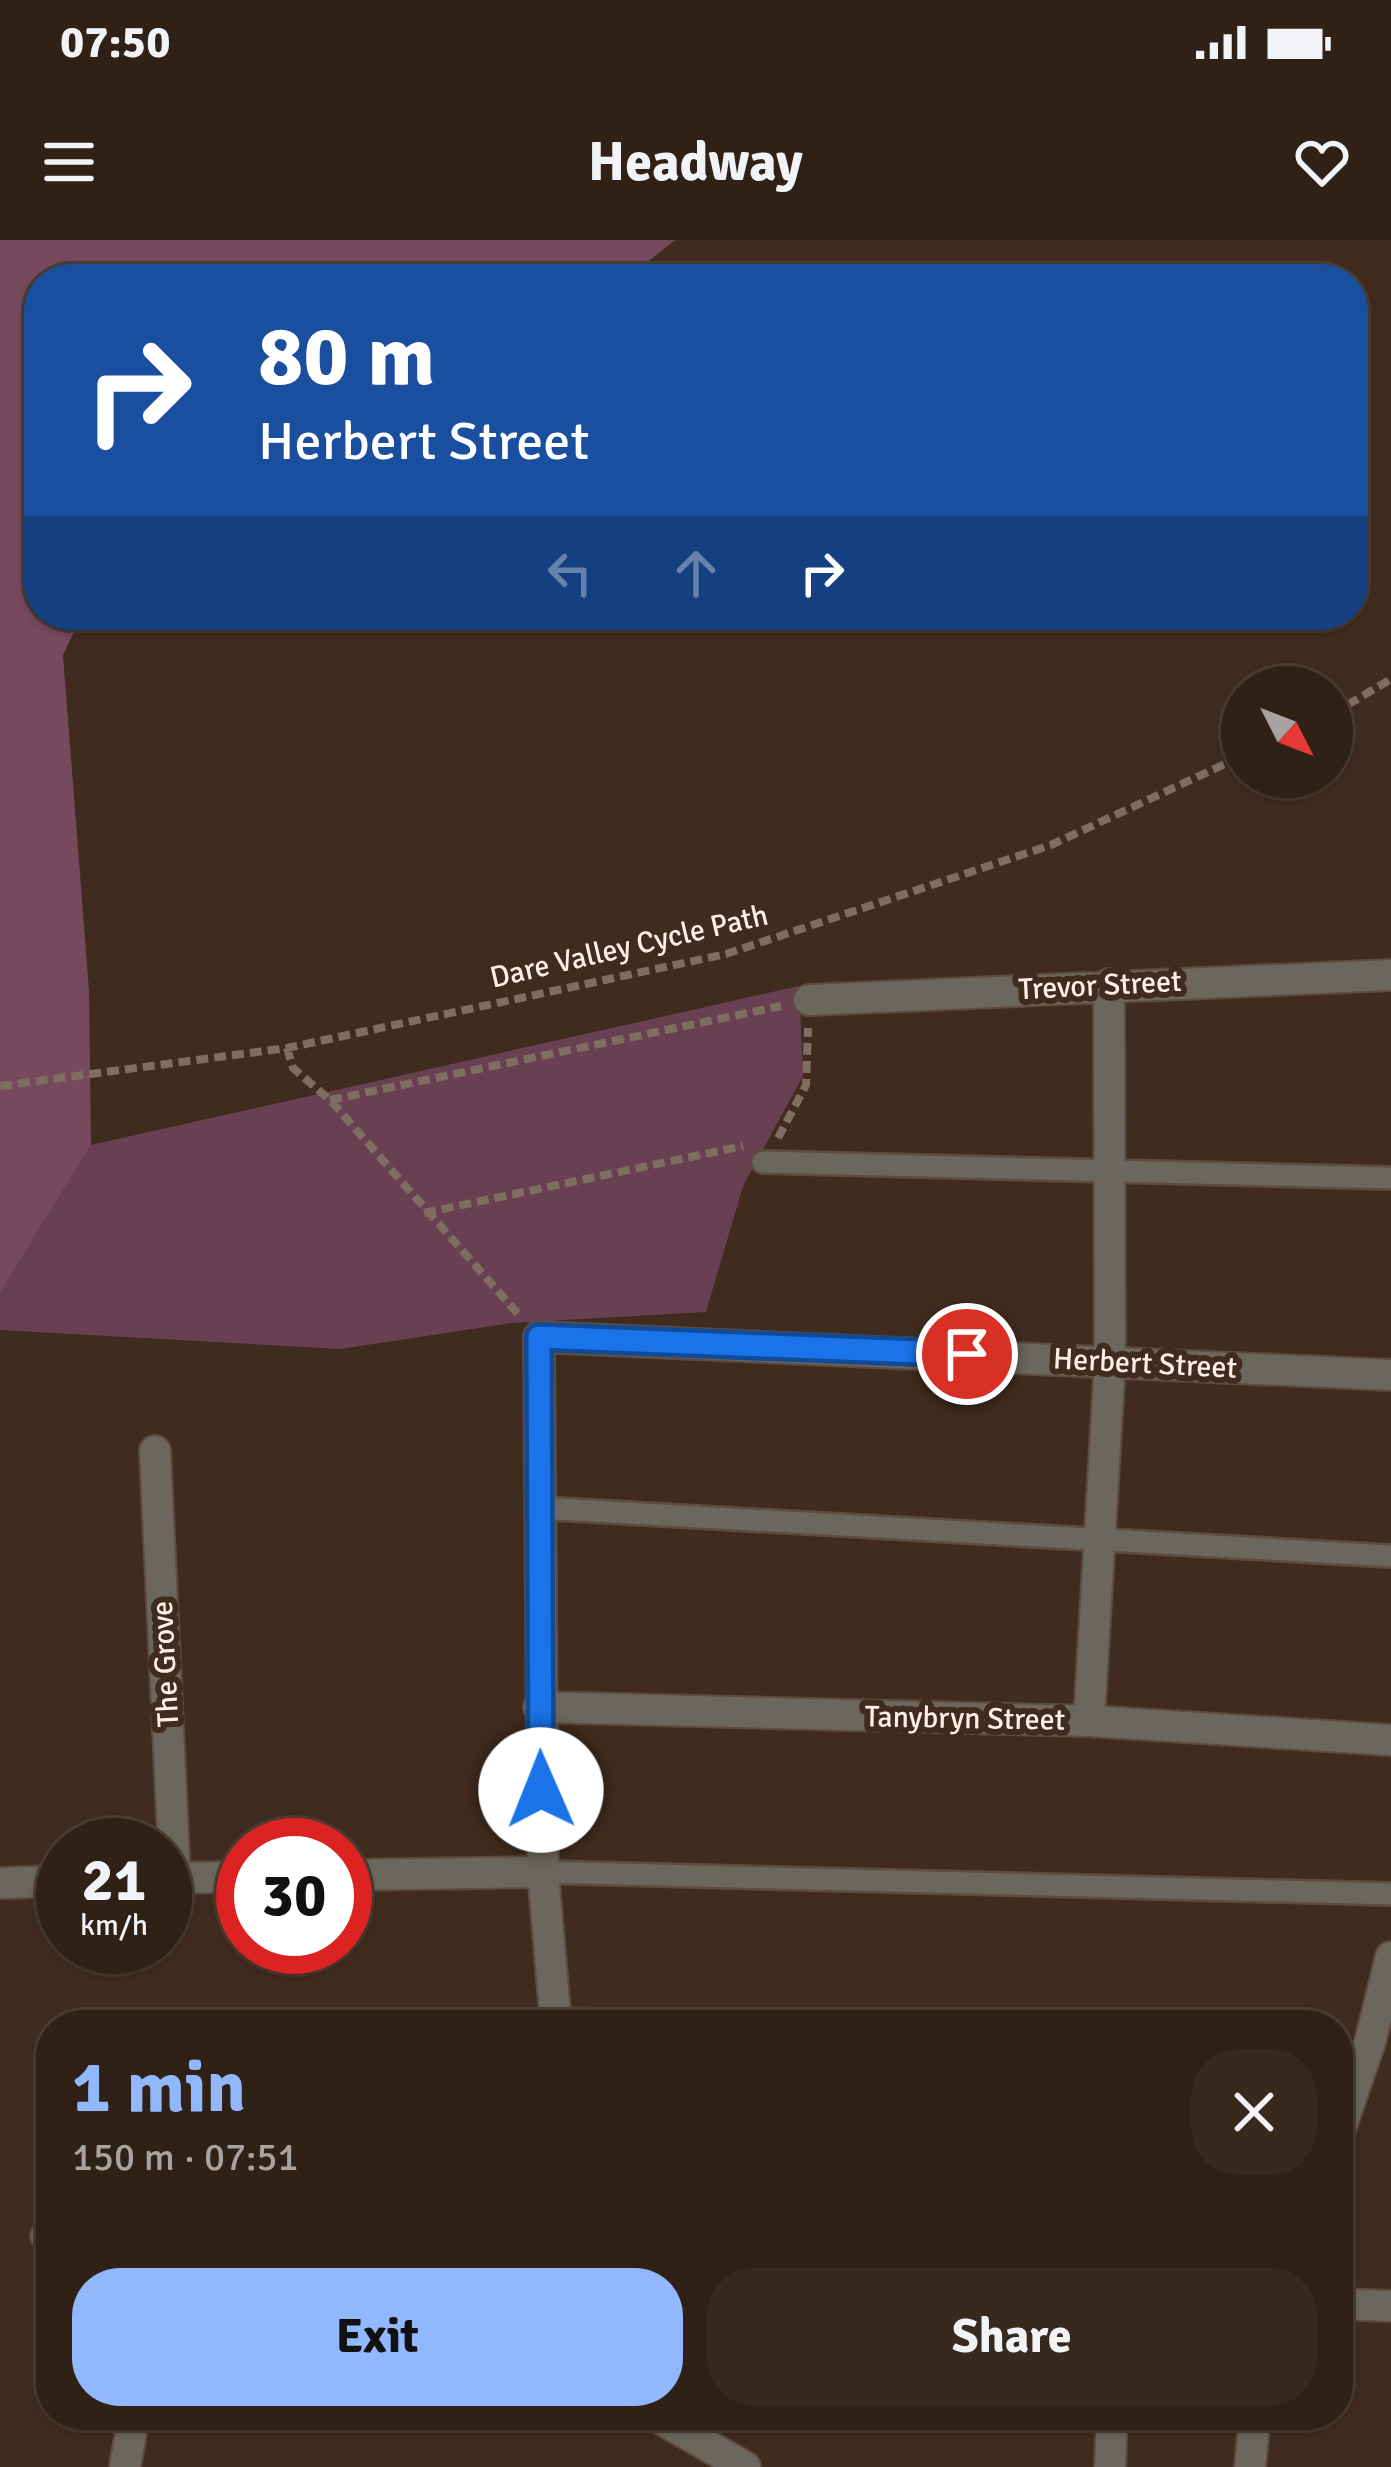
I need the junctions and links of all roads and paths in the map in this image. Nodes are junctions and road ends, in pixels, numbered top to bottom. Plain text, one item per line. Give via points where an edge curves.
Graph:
1 (1391, 679) edge
2 (1353, 702) edge
3 (1221, 766) edge
4 (1391, 975) edge
5 (1109, 984) junction
6 (809, 1000) junction
7 (287, 1048) junction
8 (0, 1086) edge
9 (330, 1100) junction
10 (769, 1153) junction
11 (1109, 1167) junction
12 (1391, 1178) edge
13 (424, 1213) junction
14 (539, 1337) junction
15 (1110, 1360) junction
16 (1391, 1376) edge
17 (155, 1450) dead end
18 (539, 1508) junction
19 (1099, 1540) junction
20 (1391, 1556) edge
21 (539, 1707) junction
22 (1089, 1721) junction
23 (1391, 1740) edge
24 (168, 1818) edge
25 (543, 1872) junction
26 (372, 1875) edge
27 (36, 1882) edge
28 (0, 1883) edge
29 (1391, 1894) edge
30 (1391, 1957) edge
31 (555, 2010) edge
32 (1381, 2042) edge
33 (1353, 2103) edge
34 (1353, 2305) edge
35 (1391, 2306) edge
36 (131, 2430) edge
37 (680, 2430) edge
38 (1111, 2430) edge
39 (1254, 2430) edge
40 (125, 2467) edge
41 (745, 2467) edge
42 (1110, 2467) edge
43 (1250, 2467) edge

1 - 2 path
3 - 7 path, Dare Valley Cycle Path via 1051,845 726,954
4 - 5 street, Trevor Street
5 - 6 street, Trevor Street
5 - 11 street
6 - 9 path
6 - 10 path via 806,1085
7 - 8 path, Dare Valley Cycle Path
7 - 9 path via 293,1068
9 - 13 path
10 - 11 lane
10 - 13 path
11 - 12 lane
11 - 15 street
13 - 14 path
14 - 15 street, Herbert Street
14 - 18 street
15 - 16 street, Herbert Street
15 - 19 street
17 - 24 street, The Grove
18 - 19 lane
18 - 21 street
19 - 20 lane
19 - 22 street
21 - 22 street, Tanybryn Street
21 - 25 street
22 - 23 street, Tanybryn Street
25 - 26 street
25 - 29 lane
25 - 31 street
27 - 28 street
30 - 32 street
32 - 33 street
34 - 35 street
36 - 40 street
37 - 41 street
38 - 42 street
39 - 43 street

